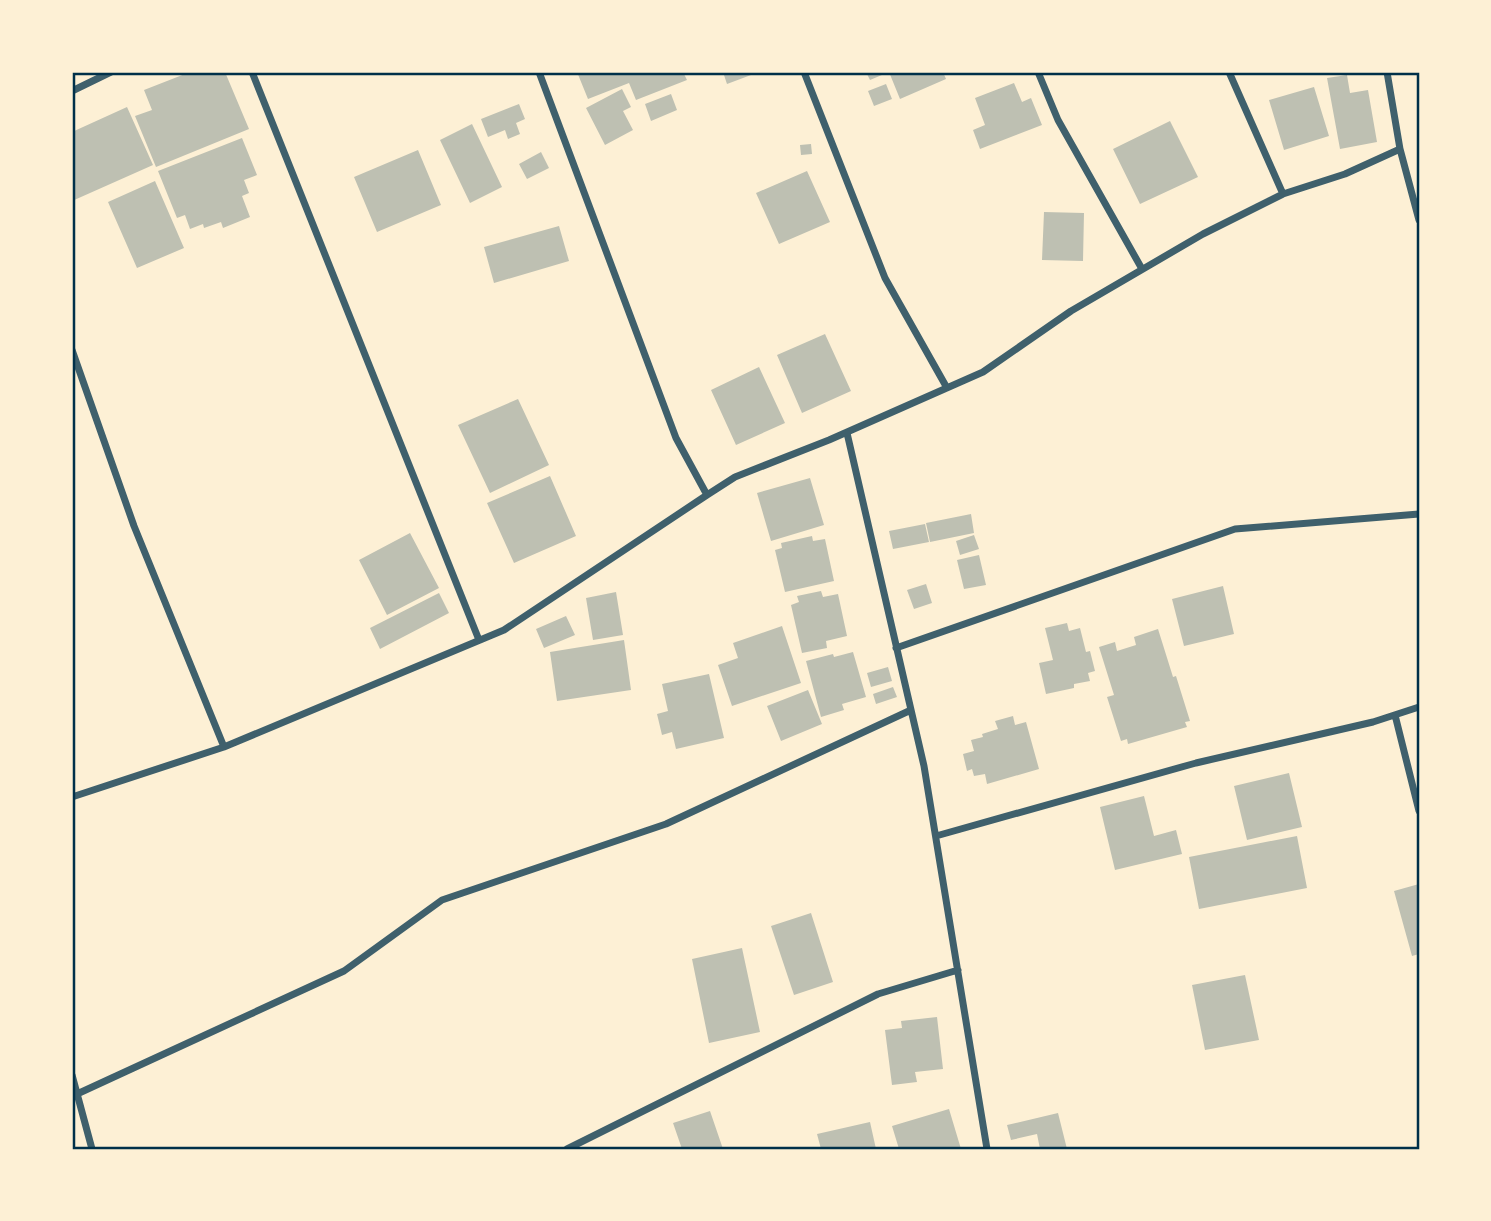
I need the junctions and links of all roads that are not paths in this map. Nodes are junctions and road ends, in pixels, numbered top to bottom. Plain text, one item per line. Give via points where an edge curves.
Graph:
1 (111, 72) edge
2 (252, 72) edge
3 (539, 72) edge
4 (804, 72) edge
5 (1038, 72) edge
6 (1229, 72) edge
7 (1387, 72) edge
8 (72, 91) edge
9 (1400, 149) junction
10 (1283, 194) junction
11 (1419, 220) edge
12 (1142, 269) junction
13 (72, 350) edge
14 (947, 388) junction
15 (846, 433) junction
16 (707, 495) junction
17 (1419, 514) edge
18 (479, 640) junction
19 (896, 648) junction
20 (1419, 707) edge
21 (911, 710) junction
22 (1395, 715) junction
23 (224, 747) junction
24 (72, 797) edge
25 (1419, 811) edge
26 (936, 836) junction
27 (958, 970) junction
28 (72, 1075) edge
29 (77, 1094) junction
30 (92, 1149) edge
31 (567, 1149) edge
32 (987, 1149) edge

1 - 8 street
2 - 18 street
3 - 16 street via 676,438
4 - 14 street via 885,278
5 - 12 street via 1058,120
6 - 10 street
7 - 9 street
9 - 10 street via 1345,174
9 - 11 street
10 - 12 street
12 - 14 street via 983,372
13 - 23 street via 134,526
14 - 15 street
15 - 16 street via 735,477
15 - 19 street
16 - 18 street via 504,630
17 - 19 street via 1235,529
18 - 23 street
19 - 21 street
20 - 22 street
21 - 26 street
21 - 29 street via 666,824 442,900 344,971
22 - 25 street
22 - 26 street via 1196,763
23 - 24 street
26 - 27 street
27 - 31 street via 878,994
27 - 32 street
28 - 29 street
29 - 30 street

